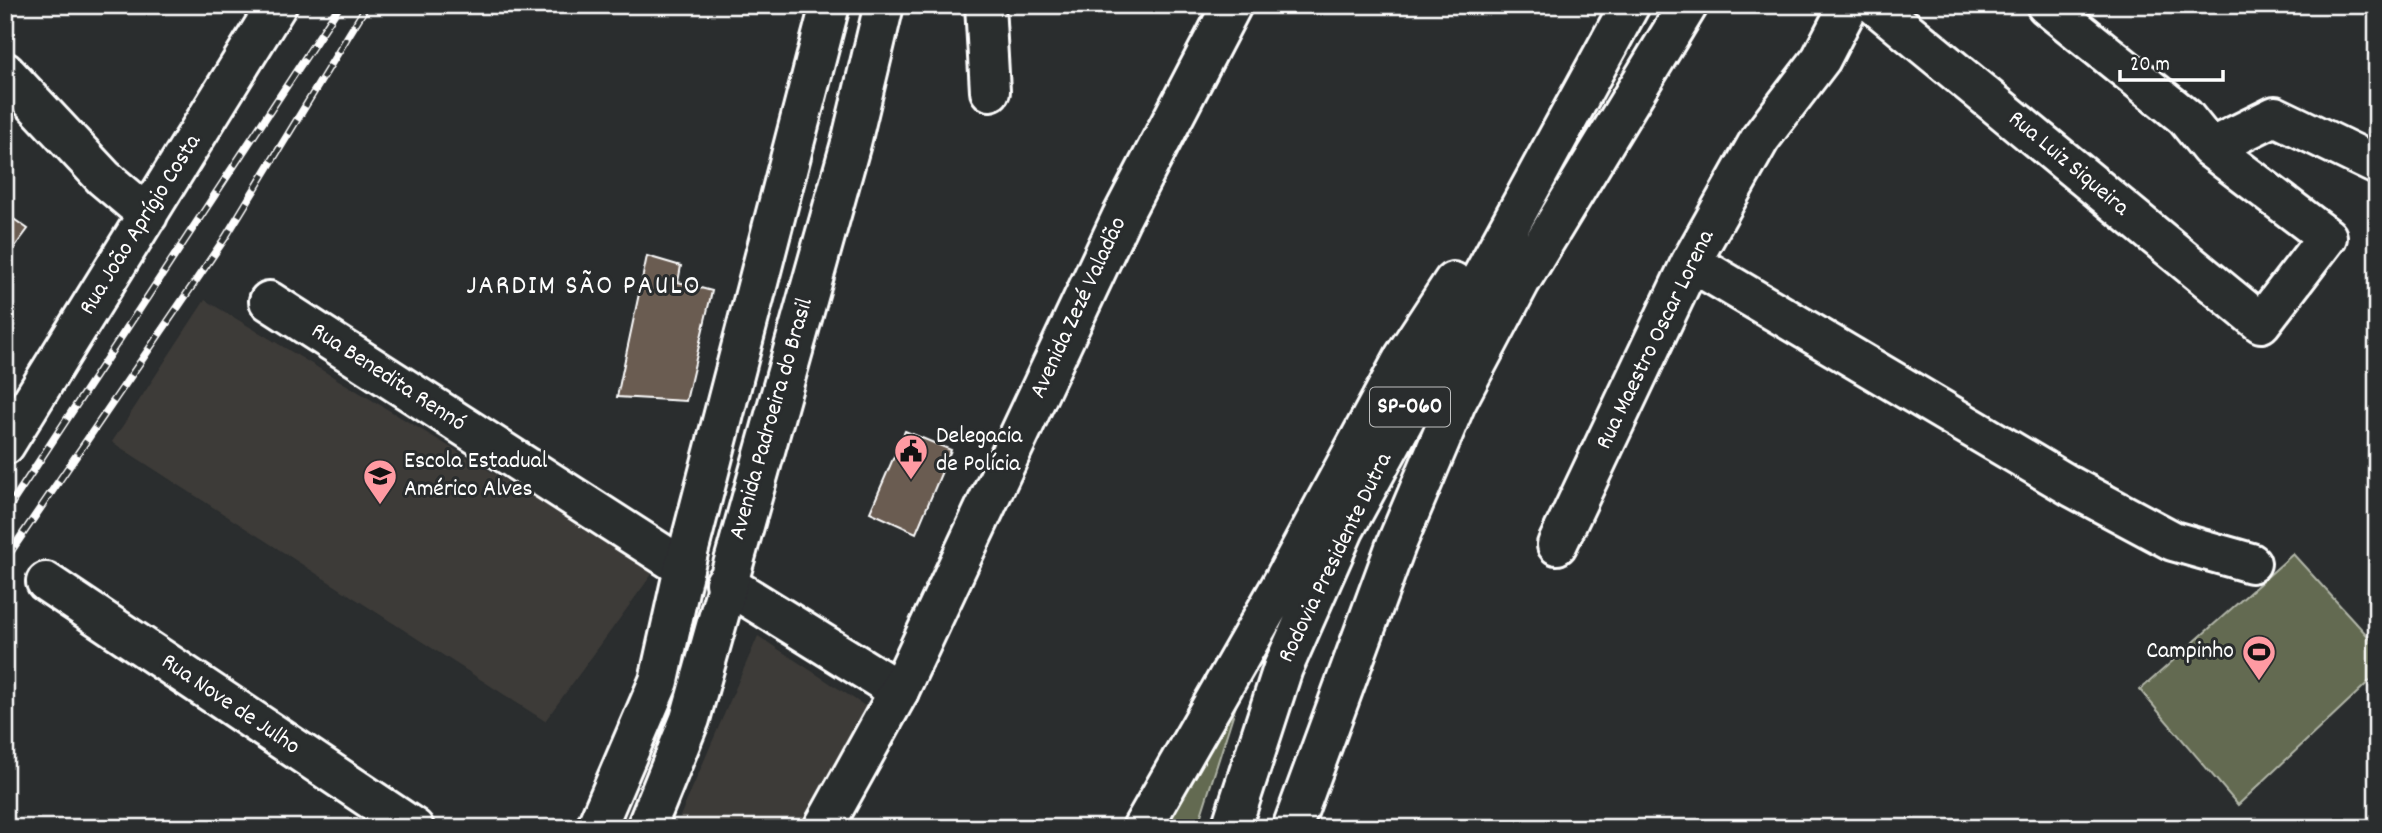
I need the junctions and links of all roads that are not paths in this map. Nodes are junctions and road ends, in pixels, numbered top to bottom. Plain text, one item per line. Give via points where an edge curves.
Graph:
1 (277, 5) edge
2 (830, 5) edge
3 (884, 5) edge
4 (985, 5) edge
5 (1232, 5) edge
6 (1630, 5) edge
7 (1688, 5) edge
8 (1849, 5) edge
9 (1875, 5) edge
10 (2046, 5) edge
11 (1607, 45) junction
12 (5, 72) edge
13 (990, 92) dead end
14 (2210, 149) junction
15 (2377, 165) edge
16 (148, 215) junction
17 (1691, 262) junction
18 (269, 301) dead end
19 (5, 444) edge
20 (1557, 545) dead end
21 (2251, 563) dead end
22 (684, 568) junction
23 (46, 582) dead end
24 (725, 583) junction
25 (899, 691) junction
26 (414, 828) edge
27 (596, 828) edge
28 (646, 828) edge
29 (823, 828) edge
30 (1142, 828) edge
31 (1231, 828) edge
32 (1292, 828) edge

1 - 16 main road, Rua João Aprígio Costa
2 - 22 main road, Avenida Padroeira do Brasil
3 - 24 main road, Avenida Padroeira do Brasil via 851,143
4 - 13 main road
5 - 25 main road, Avenida Zezé Valadão via 1121,218
6 - 11 main road, Rodovia Presidente Dutra / SP-060
7 - 32 main road, Rodovia Presidente Dutra / SP-060 via 1520,282 1456,403 1396,545
8 - 17 main road, Rua Maestro Oscar Lorena via 1821,59 1760,139
9 - 14 main road, Rua Luiz Siqueira via 2261,323 2327,237
10 - 14 main road via 2185,117
11 - 30 main road via 1404,357
11 - 31 main road, Rodovia Presidente Dutra / SP-060 via 1344,530 1283,668
12 - 16 main road via 104,178
14 - 15 main road via 2275,116
16 - 19 main road, Rua João Aprígio Costa
17 - 20 main road, Rua Maestro Oscar Lorena
17 - 21 main road via 2071,487 2174,541
18 - 22 main road, Rua Benedita Rennó
22 - 27 main road, Avenida Padroeira do Brasil via 659,681
23 - 26 main road, Rua Nove de Julho
24 - 25 main road
24 - 28 main road, Avenida Padroeira do Brasil via 690,719
25 - 29 main road, Avenida Zezé Valadão

